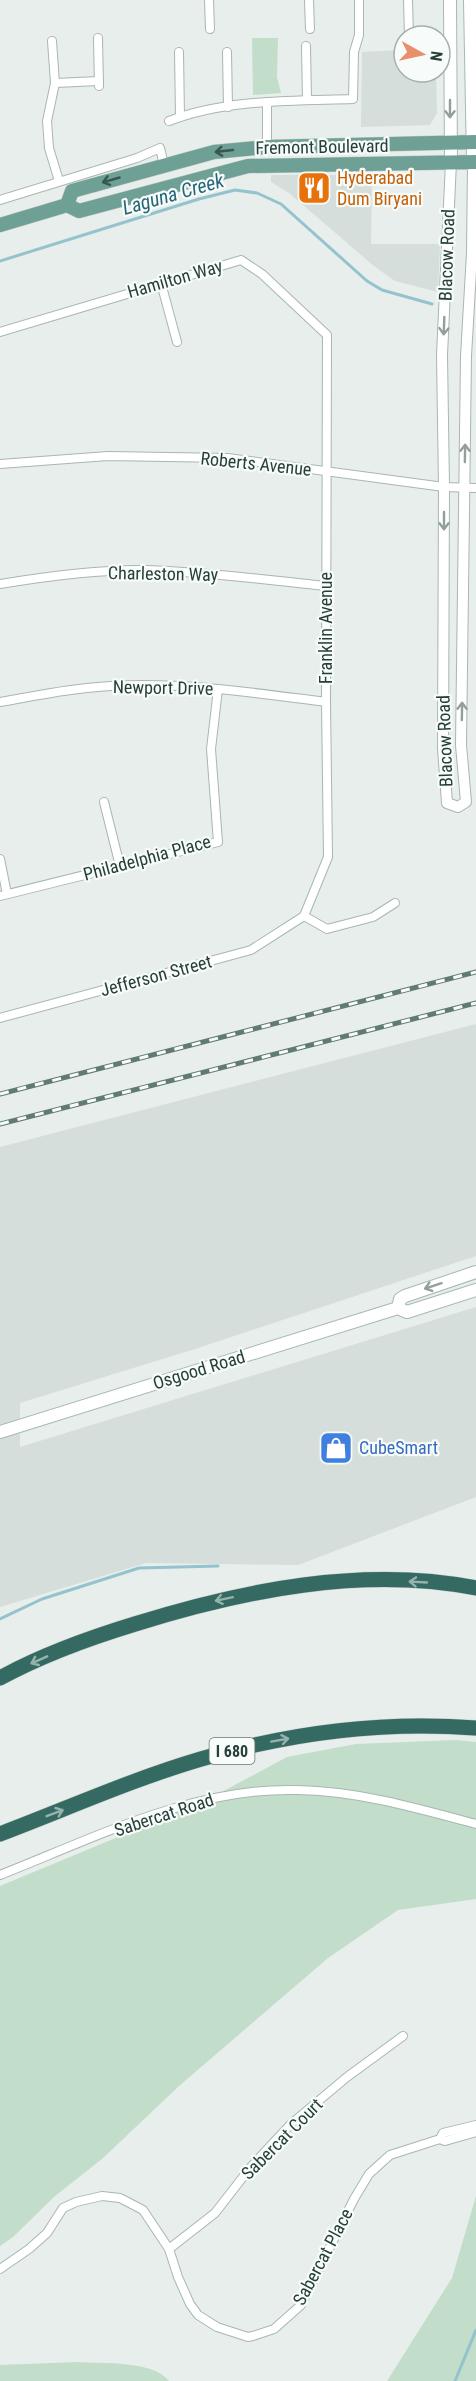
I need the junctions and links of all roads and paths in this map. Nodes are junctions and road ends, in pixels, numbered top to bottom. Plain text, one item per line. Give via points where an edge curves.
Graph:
1 (209, 0) edge
2 (309, 0) edge
3 (358, 0) edge
4 (408, 0) edge
5 (450, 0) edge
6 (470, 0) edge
7 (409, 24) edge
8 (210, 29) dead end
9 (310, 29) dead end
10 (98, 38) dead end
11 (52, 41) dead end
12 (306, 46) dead end
13 (178, 52) dead end
14 (227, 52) dead end
15 (55, 83) junction
16 (307, 100) junction
17 (267, 102) junction
18 (228, 107) junction
19 (180, 117) junction
20 (169, 122) dead end
21 (450, 141) junction
22 (475, 142) edge
23 (267, 147) junction
24 (451, 162) junction
25 (474, 162) edge
26 (164, 165) junction
27 (59, 182) junction
28 (0, 200) edge
29 (68, 204) junction
30 (0, 225) edge
31 (474, 253) edge
32 (161, 282) junction
33 (0, 332) edge
34 (327, 335) joint
35 (177, 342) dead end
36 (0, 464) edge
37 (327, 472) junction
38 (444, 487) junction
39 (464, 488) junction
40 (476, 488) edge
41 (0, 584) edge
42 (327, 586) junction
43 (218, 689) junction
44 (0, 702) edge
45 (326, 702) junction
46 (104, 802) dead end
47 (0, 859) edge
48 (120, 866) junction
49 (3, 895) edge
50 (395, 903) dead end
51 (304, 916) junction
52 (0, 1018) edge
53 (476, 1272) edge
54 (476, 1290) edge
55 (398, 1308) junction
56 (0, 1432) edge
57 (476, 1588) edge
58 (0, 1678) edge
59 (476, 1728) edge
60 (476, 1824) edge
61 (0, 1834) edge
62 (0, 1875) edge
63 (403, 2036) dead end
64 (476, 2125) edge
65 (476, 2132) edge
66 (440, 2139) junction
67 (169, 2249) junction
68 (0, 2269) edge

1 - 8 street
2 - 9 street
3 - 16 street via 353,99
4 - 7 street
5 -> 21 main road, Blacow Road
6 - 22 main road, Blacow Road
10 - 15 street via 99,83
11 - 15 street
12 - 16 street
13 - 19 street
14 - 18 street
15 - 27 street via 47,121 49,148
16 - 17 street
17 - 18 street
17 - 23 street
18 - 19 street
19 - 20 street
21 - 22 main road, Fremont Boulevard
21 - 23 main road, Fremont Boulevard
21 - 24 main road, Blacow Road
22 - 25 main road, Blacow Road
23 -> 26 main road, Fremont Boulevard via 214,153
24 - 25 main road, Fremont Boulevard
24 - 29 main road, Fremont Boulevard via 248,166 79,211
24 -> 38 street, Blacow Road via 442,355
25 - 31 street, Blacow Road
26 - 27 street via 160,148 156,148 137,158
26 -> 29 main road, Fremont Boulevard via 72,191
27 - 28 street
29 - 30 main road, Fremont Boulevard
39 -> 31 street, Blacow Road via 466,356
32 - 33 street, Hamilton Way
32 - 34 street, Hamilton Way via 241,260 262,274
32 - 35 street
34 - 37 street, Franklin Avenue
36 - 37 street, Roberts Avenue via 108,456 228,458
37 - 38 street, Roberts Avenue
37 - 42 street, Franklin Avenue
38 - 39 street, Roberts Avenue
38 -> 39 street, Blacow Road via 443,748 447,802 458,807 466,802 461,745
39 - 40 street, Roberts Avenue
41 - 42 street, Charleston Way via 64,574 145,570
42 - 45 street, Franklin Avenue
43 - 44 street, Newport Drive via 88,688
43 - 45 street, Newport Drive
43 - 48 street, Philadelphia Place via 211,749 218,842
45 - 51 street, Franklin Avenue via 328,857
46 - 48 street
47 - 49 street
48 - 49 street, Philadelphia Place
50 - 51 street via 373,917 327,929
51 - 52 street, Jefferson Street via 251,950
53 -> 55 main road, Osgood Road via 405,1296
54 - 55 main road, Osgood Road via 406,1312
55 - 56 main road, Osgood Road
57 -> 58 highway via 385,1580 278,1588 221,1599 110,1632
61 -> 59 highway, I 680 via 199,1759 255,1745 365,1728
60 - 62 street, Sabercat Road via 337,1792 259,1791 188,1804
63 - 67 street, Sabercat Court via 291,2124 214,2213
64 - 66 street, Sabercat Place via 443,2133
65 - 66 street, Sabercat Place via 446,2141
66 - 67 street, Sabercat Place via 390,2155 369,2175 301,2305 274,2329 248,2337 217,2327 198,2315 178,2277
67 - 68 street, Sabercat Place via 143,2211 120,2198 102,2196 63,2208 47,2232

